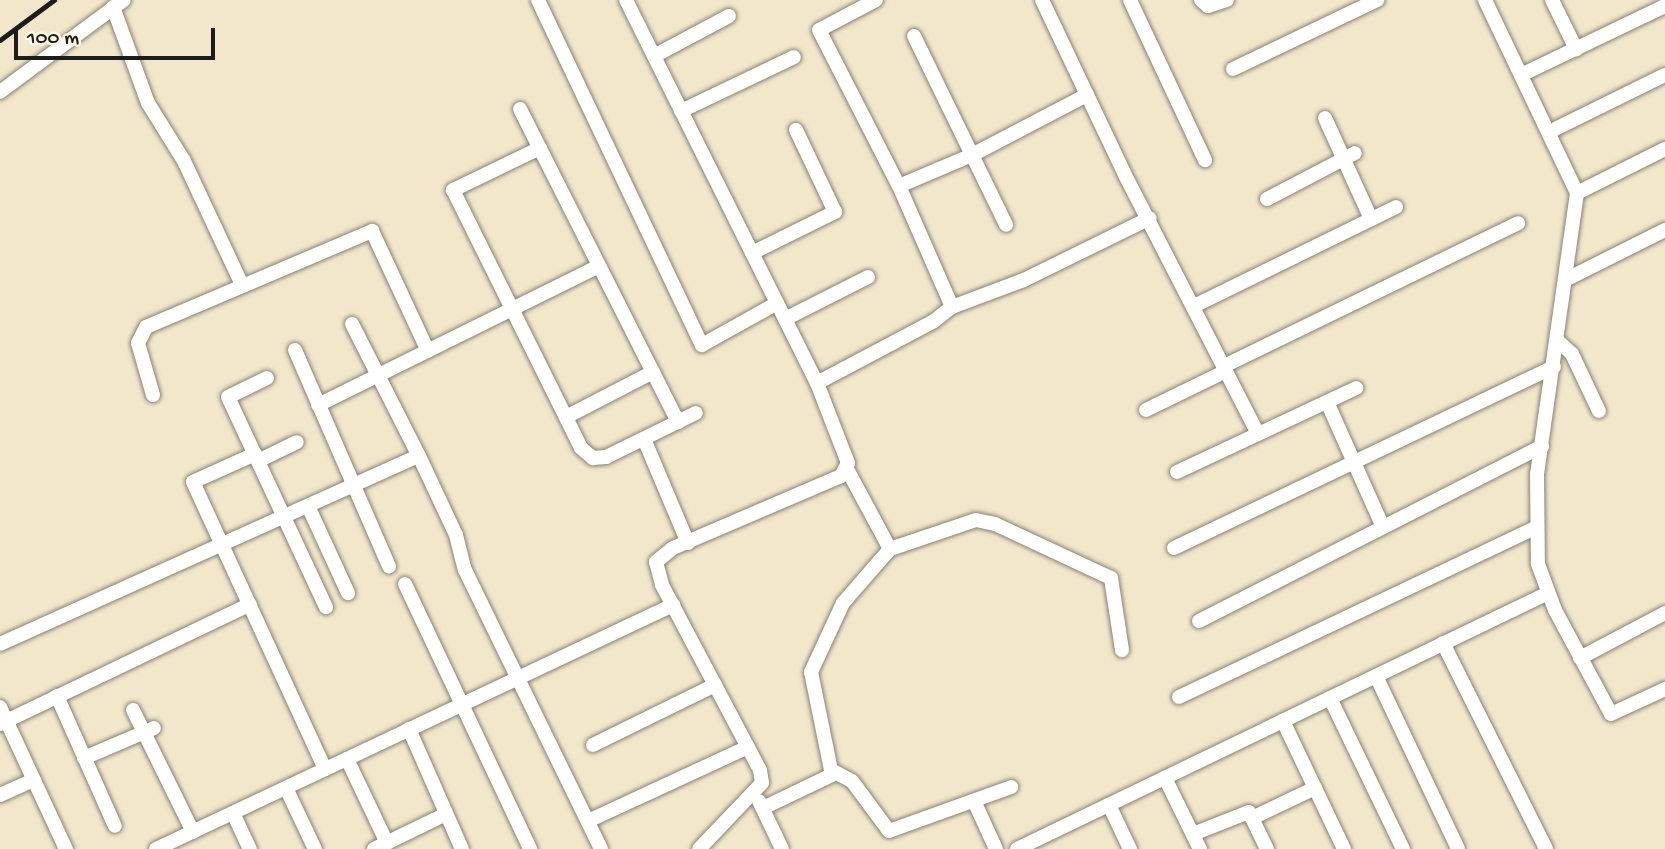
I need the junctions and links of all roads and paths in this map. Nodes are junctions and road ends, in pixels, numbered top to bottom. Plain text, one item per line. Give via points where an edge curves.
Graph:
1 (538, 0) edge
2 (626, 0) edge
3 (876, 0) edge
4 (1042, 0) edge
5 (1130, 0) edge
6 (1201, 0) edge
7 (1227, 0) edge
8 (1377, 0) edge
9 (1485, 0) edge
10 (1552, 0) edge
11 (118, 4) edge
12 (1665, 6) edge
13 (729, 16) dead end
14 (914, 36) dead end
15 (1576, 49) junction
16 (654, 56) junction
17 (794, 57) dead end
18 (1233, 69) dead end
19 (1523, 74) junction
20 (1665, 75) edge
21 (0, 92) edge
22 (1087, 96) junction
23 (520, 108) dead end
24 (681, 111) junction
25 (1325, 118) dead end
26 (796, 130) dead end
27 (1549, 132) junction
28 (540, 148) junction
29 (1665, 149) edge
30 (972, 155) junction
31 (1349, 156) junction
32 (1205, 160) dead end
33 (899, 186) junction
34 (1577, 193) junction
35 (1267, 199) dead end
36 (1396, 207) dead end
37 (1150, 218) junction
38 (1371, 219) junction
39 (1518, 223) dead end
40 (1006, 225) dead end
41 (1665, 230) edge
42 (752, 253) junction
43 (599, 266) junction
44 (868, 277) dead end
45 (1567, 279) junction
46 (242, 285) junction
47 (777, 303) junction
48 (1194, 306) junction
49 (951, 307) junction
50 (512, 310) junction
51 (785, 319) junction
52 (352, 324) dead end
53 (1558, 341) junction
54 (295, 350) dead end
55 (428, 351) junction
56 (1554, 367) junction
57 (1225, 368) junction
58 (653, 372) junction
59 (376, 376) junction
60 (267, 378) dead end
61 (817, 383) junction
62 (1356, 388) dead end
63 (153, 395) dead end
64 (1327, 402) junction
65 (318, 405) junction
66 (1146, 410) dead end
67 (1599, 411) dead end
68 (696, 413) dead end
69 (566, 417) junction
70 (678, 422) junction
71 (1258, 434) junction
72 (644, 439) junction
73 (297, 442) dead end
74 (1542, 446) junction
75 (419, 456) junction
76 (257, 458) junction
77 (1353, 462) junction
78 (847, 470) junction
79 (1177, 472) dead end
80 (356, 485) junction
81 (307, 506) junction
82 (285, 516) junction
83 (1383, 527) junction
84 (1535, 528) junction
85 (224, 543) junction
86 (688, 543) junction
87 (1174, 548) dead end
88 (890, 549) junction
89 (389, 566) dead end
90 (405, 584) dead end
91 (348, 593) dead end
92 (1548, 593) junction
93 (250, 604) junction
94 (673, 605) junction
95 (326, 607) dead end
96 (1665, 614) edge
97 (1199, 621) dead end
98 (1443, 643) junction
99 (0, 644) edge
100 (1122, 650) dead end
101 (1580, 658) junction
102 (1376, 676) junction
103 (520, 677) junction
104 (715, 685) junction
105 (1665, 689) edge
106 (57, 696) junction
107 (1180, 697) dead end
108 (1330, 698) junction
109 (462, 704) junction
110 (133, 710) dead end
111 (2, 717) edge
112 (1283, 721) junction
113 (409, 729) junction
114 (149, 730) junction
115 (593, 745) dead end
116 (748, 747) junction
117 (84, 758) junction
118 (347, 759) junction
119 (325, 769) junction
120 (833, 772) junction
121 (1165, 778) junction
122 (34, 780) junction
123 (1011, 786) dead end
124 (286, 788) junction
125 (1315, 788) junction
126 (756, 793) junction
127 (0, 795) edge
128 (974, 801) junction
129 (1109, 805) junction
130 (763, 808) junction
131 (233, 813) junction
132 (446, 814) junction
133 (1252, 818) junction
134 (588, 821) junction
135 (114, 826) dead end
136 (193, 832) junction
137 (1193, 835) junction
138 (381, 846) edge
139 (66, 849) edge
140 (156, 849) edge
141 (250, 849) edge
142 (315, 849) edge
143 (462, 849) edge
144 (530, 849) edge
145 (601, 849) edge
146 (699, 849) edge
147 (782, 849) edge
148 (996, 849) edge
149 (1017, 849) edge
150 (1130, 849) edge
151 (1200, 849) edge
152 (1267, 849) edge
153 (1344, 849) edge
154 (1403, 849) edge
155 (1458, 849) edge
156 (1546, 849) edge

1 - 47 street via 702,345
2 - 16 street
3 - 33 street via 819,30
4 - 22 street
5 - 32 street
6 - 7 street via 1208,6
8 - 18 street
9 - 19 street
10 - 15 street
11 - 21 street
11 - 46 street via 148,103 184,161
12 - 15 street
13 - 16 street
14 - 30 street
15 - 19 street
16 - 24 street
17 - 24 street
19 - 27 street
20 - 27 street
22 - 30 street
22 - 37 street
23 - 28 street
24 - 42 street
25 - 31 street
26 - 42 street via 835,212
27 - 34 street
28 - 43 street
28 - 50 street via 453,190
29 - 34 street
30 - 33 street
30 - 40 street
31 - 35 street
31 - 38 street
33 - 49 street
34 - 45 street
36 - 38 street
37 - 48 street
37 - 49 street via 1024,280
38 - 48 street
39 - 57 street
41 - 45 street
42 - 47 street
43 - 50 street
43 - 58 street
44 - 51 street
45 - 53 street
46 - 55 street via 372,231
46 - 63 street via 139,334
47 - 51 street
48 - 57 street
49 - 61 street
50 - 55 street
50 - 69 street
51 - 61 street
52 - 59 street
53 - 56 street
53 - 67 street via 1572,354
54 - 65 street
55 - 59 street
56 - 74 street
56 - 77 street
57 - 66 street
57 - 71 street
58 - 69 street
58 - 70 street
59 - 65 street
59 - 75 street
60 - 76 street via 228,397
61 - 78 street via 845,453
62 - 64 street
64 - 71 street
64 - 77 street
65 - 80 street
68 - 70 street
69 - 72 street via 581,447 593,458 606,457
70 - 72 street
71 - 79 street
72 - 86 street
73 - 76 street
74 - 83 street
74 - 84 street
75 - 80 street
75 - 103 street via 456,535 465,570
76 - 82 street
76 - 85 street via 193,482
77 - 83 street
77 - 87 street
78 - 86 street
78 - 88 street
80 - 81 street
80 - 89 street
81 - 82 street
81 - 91 street
82 - 85 street
82 - 95 street
83 - 97 street
84 - 92 street via 1538,564
84 - 107 street
85 - 93 street
85 - 99 street
86 - 94 street via 656,562
88 - 100 street via 976,520 995,524 1111,578
88 - 120 street via 843,603 811,672
90 - 109 street
92 - 98 street
92 - 101 street
93 - 106 street
93 - 119 street
94 - 103 street
94 - 104 street
96 - 101 street
98 - 102 street
98 - 156 street
101 - 105 street via 1611,714
102 - 108 street
102 - 155 street
103 - 109 street
103 - 134 street
104 - 115 street
104 - 116 street
106 - 111 street
106 - 117 street
108 - 112 street
108 - 154 street
109 - 113 street
109 - 144 street
110 - 114 street
111 - 122 street
112 - 121 street
112 - 125 street
113 - 118 street
113 - 132 street
114 - 117 street
114 - 136 street
116 - 126 street via 762,783
116 - 134 street
117 - 135 street
118 - 119 street
118 - 138 street
119 - 124 street
120 - 128 street via 852,781 889,831
120 - 130 street
121 - 129 street
121 - 137 street
122 - 127 street
122 - 139 street
123 - 128 street
124 - 131 street
124 - 142 street
125 - 133 street
125 - 153 street
126 - 130 street
126 - 146 street
128 - 148 street
129 - 149 street
129 - 150 street
130 - 147 street
131 - 136 street
131 - 141 street
132 - 138 street
132 - 143 street
133 - 137 street via 1249,812
133 - 152 street
134 - 145 street
136 - 140 street
137 - 151 street

